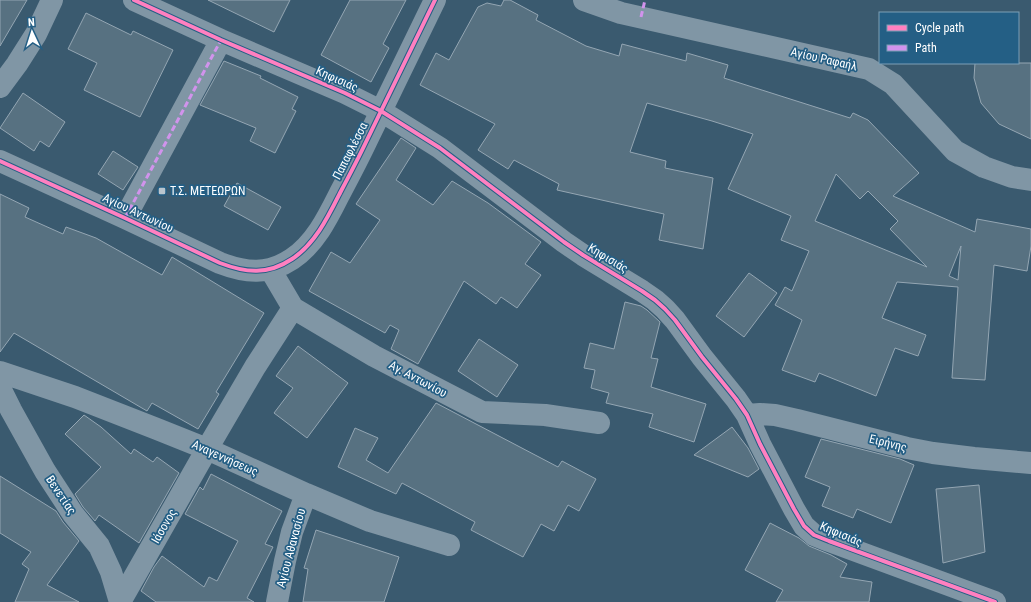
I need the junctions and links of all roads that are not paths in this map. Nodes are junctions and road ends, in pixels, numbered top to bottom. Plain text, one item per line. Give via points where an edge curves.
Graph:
1 (52, 0) edge
2 (134, 0) edge
3 (435, 0) edge
4 (584, 0) edge
5 (643, 9) edge
6 (222, 40) junction
7 (0, 87) edge
8 (381, 112) junction
9 (0, 161) edge
10 (1031, 180) edge
11 (125, 218) junction
12 (270, 269) junction
13 (293, 308) junction
14 (0, 372) edge
15 (0, 388) edge
16 (747, 415) junction
17 (599, 422) dead end
18 (207, 449) junction
19 (1031, 463) edge
20 (306, 494) junction
21 (449, 545) dead end
22 (120, 602) edge
23 (276, 602) edge
24 (995, 602) edge

1 - 7 street via 36,34
2 - 6 street, Κηφισιάς
3 - 8 street, Παπαφλέσσα
4 - 5 street, Αγίου Ραφαήλ via 621,13
5 - 10 street, Αγίου Ραφαήλ via 869,70 893,84 955,151 984,167 1012,177
6 - 8 street, Κηφισιάς via 334,88
6 - 11 street
8 - 12 street, Παπαφλέσσα via 330,213 315,237 293,259
8 - 16 street, Κηφισιάς via 440,148 564,242 655,300 675,320
9 - 11 street, Αγίου Αντωνίου
11 - 12 street, Αγίου Αντωνίου via 234,268 257,271
12 - 13 street, Αγ. Αντωνίου
13 - 17 street, Αγ. Αντωνίου via 374,356 482,412 545,415
13 - 18 street
14 - 18 street, Αναγεννήσεως via 74,397
15 - 22 street, Βενετίας via 45,471 98,546 111,572
16 - 19 street, Ειρήνης via 775,415 934,453
16 - 24 street, Κηφισιάς via 794,509 804,526 814,534
18 - 20 street, Αναγεννήσεως
18 - 22 street, Ιάσονος
20 - 21 street, Αναγεννήσεως via 370,521
20 - 23 street, Αγίου Αθανασίου via 292,532

